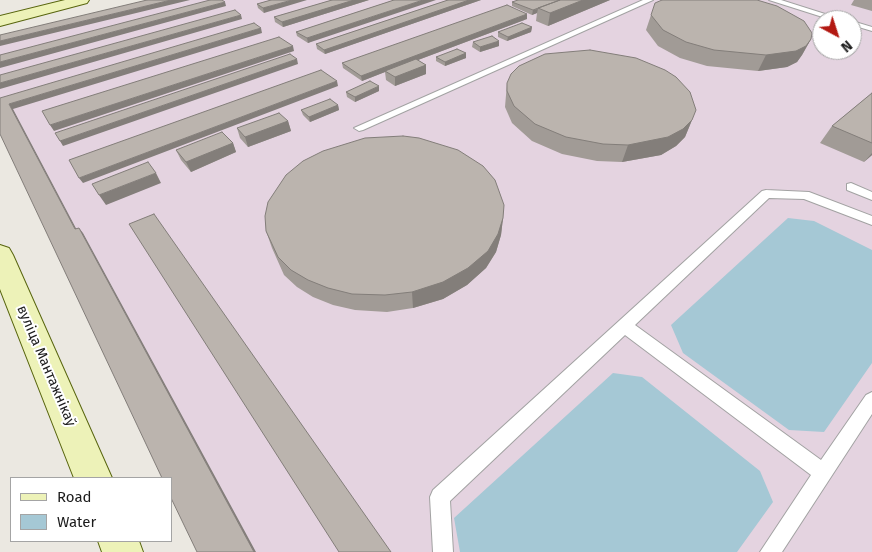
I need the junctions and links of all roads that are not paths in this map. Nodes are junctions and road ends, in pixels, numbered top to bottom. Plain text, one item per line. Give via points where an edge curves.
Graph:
1 (82, 0) edge
2 (649, 0) edge
3 (773, 0) edge
4 (812, 12) edge
5 (0, 21) edge
6 (359, 128) dead end
7 (851, 187) dead end
8 (872, 196) edge
9 (872, 221) edge
10 (0, 255) edge
11 (624, 326) junction
12 (872, 400) edge
13 (823, 473) junction
14 (93, 477) edge
15 (444, 552) edge
16 (770, 552) edge

1 - 5 street
2 - 6 lane
3 - 4 lane
7 - 8 lane
9 - 11 lane via 806,195 766,194
10 - 14 street, вуліца Мантажнікаў
11 - 13 lane
11 - 15 lane via 440,497
12 - 13 lane
13 - 16 lane

